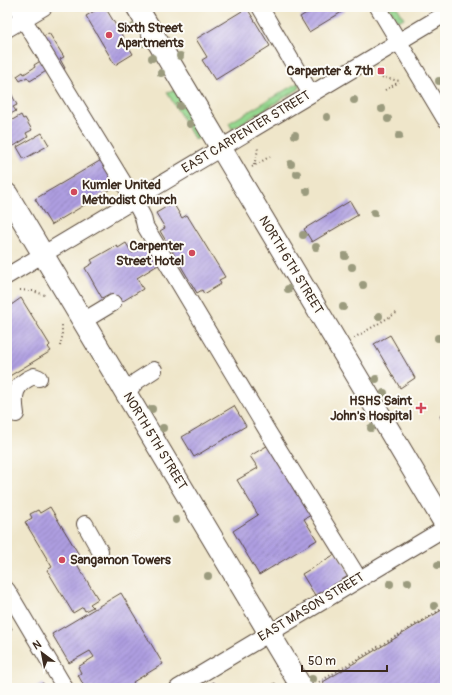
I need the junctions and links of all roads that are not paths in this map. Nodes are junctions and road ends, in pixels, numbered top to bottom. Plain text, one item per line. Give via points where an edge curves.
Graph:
1 (44, 7) edge
2 (137, 7) edge
3 (260, 7) edge
4 (378, 7) edge
5 (19, 13) edge
6 (445, 14) edge
7 (7, 29) edge
8 (398, 42) junction
9 (311, 94) junction
10 (445, 119) edge
11 (221, 148) junction
12 (7, 194) edge
13 (134, 200) junction
14 (43, 254) junction
15 (7, 276) edge
16 (113, 303) dead end
17 (83, 321) junction
18 (154, 370) dead end
19 (39, 378) dead end
20 (126, 393) junction
21 (16, 414) dead end
22 (85, 524) dead end
23 (445, 524) edge
24 (445, 528) edge
25 (100, 551) dead end
26 (359, 579) junction
27 (7, 590) edge
28 (269, 633) junction
29 (310, 685) edge
30 (66, 688) edge
31 (178, 688) edge

1 - 5 street
2 - 11 main road, NORTH 6TH STREET
3 - 9 street
4 - 8 street
5 - 7 street
5 - 13 street
6 - 8 street, EAST CARPENTER STREET
8 - 9 street, EAST CARPENTER STREET
8 - 10 street
9 - 11 street, EAST CARPENTER STREET
11 - 13 street, EAST CARPENTER STREET
11 - 23 main road, NORTH 6TH STREET
12 - 14 main road, NORTH 5TH STREET
13 - 14 street, EAST CARPENTER STREET
13 - 26 street via 145,226
14 - 15 street, EAST CARPENTER STREET
14 - 17 main road, NORTH 5TH STREET
16 - 17 street
17 - 20 main road, NORTH 5TH STREET
18 - 20 street via 137,381
19 - 21 street via 28,378 18,386 15,395
20 - 28 main road, NORTH 5TH STREET
22 - 25 street
24 - 26 street, EAST MASON STREET
26 - 28 street, EAST MASON STREET
27 - 30 street
28 - 29 main road, NORTH 5TH STREET
28 - 31 street, EAST MASON STREET

